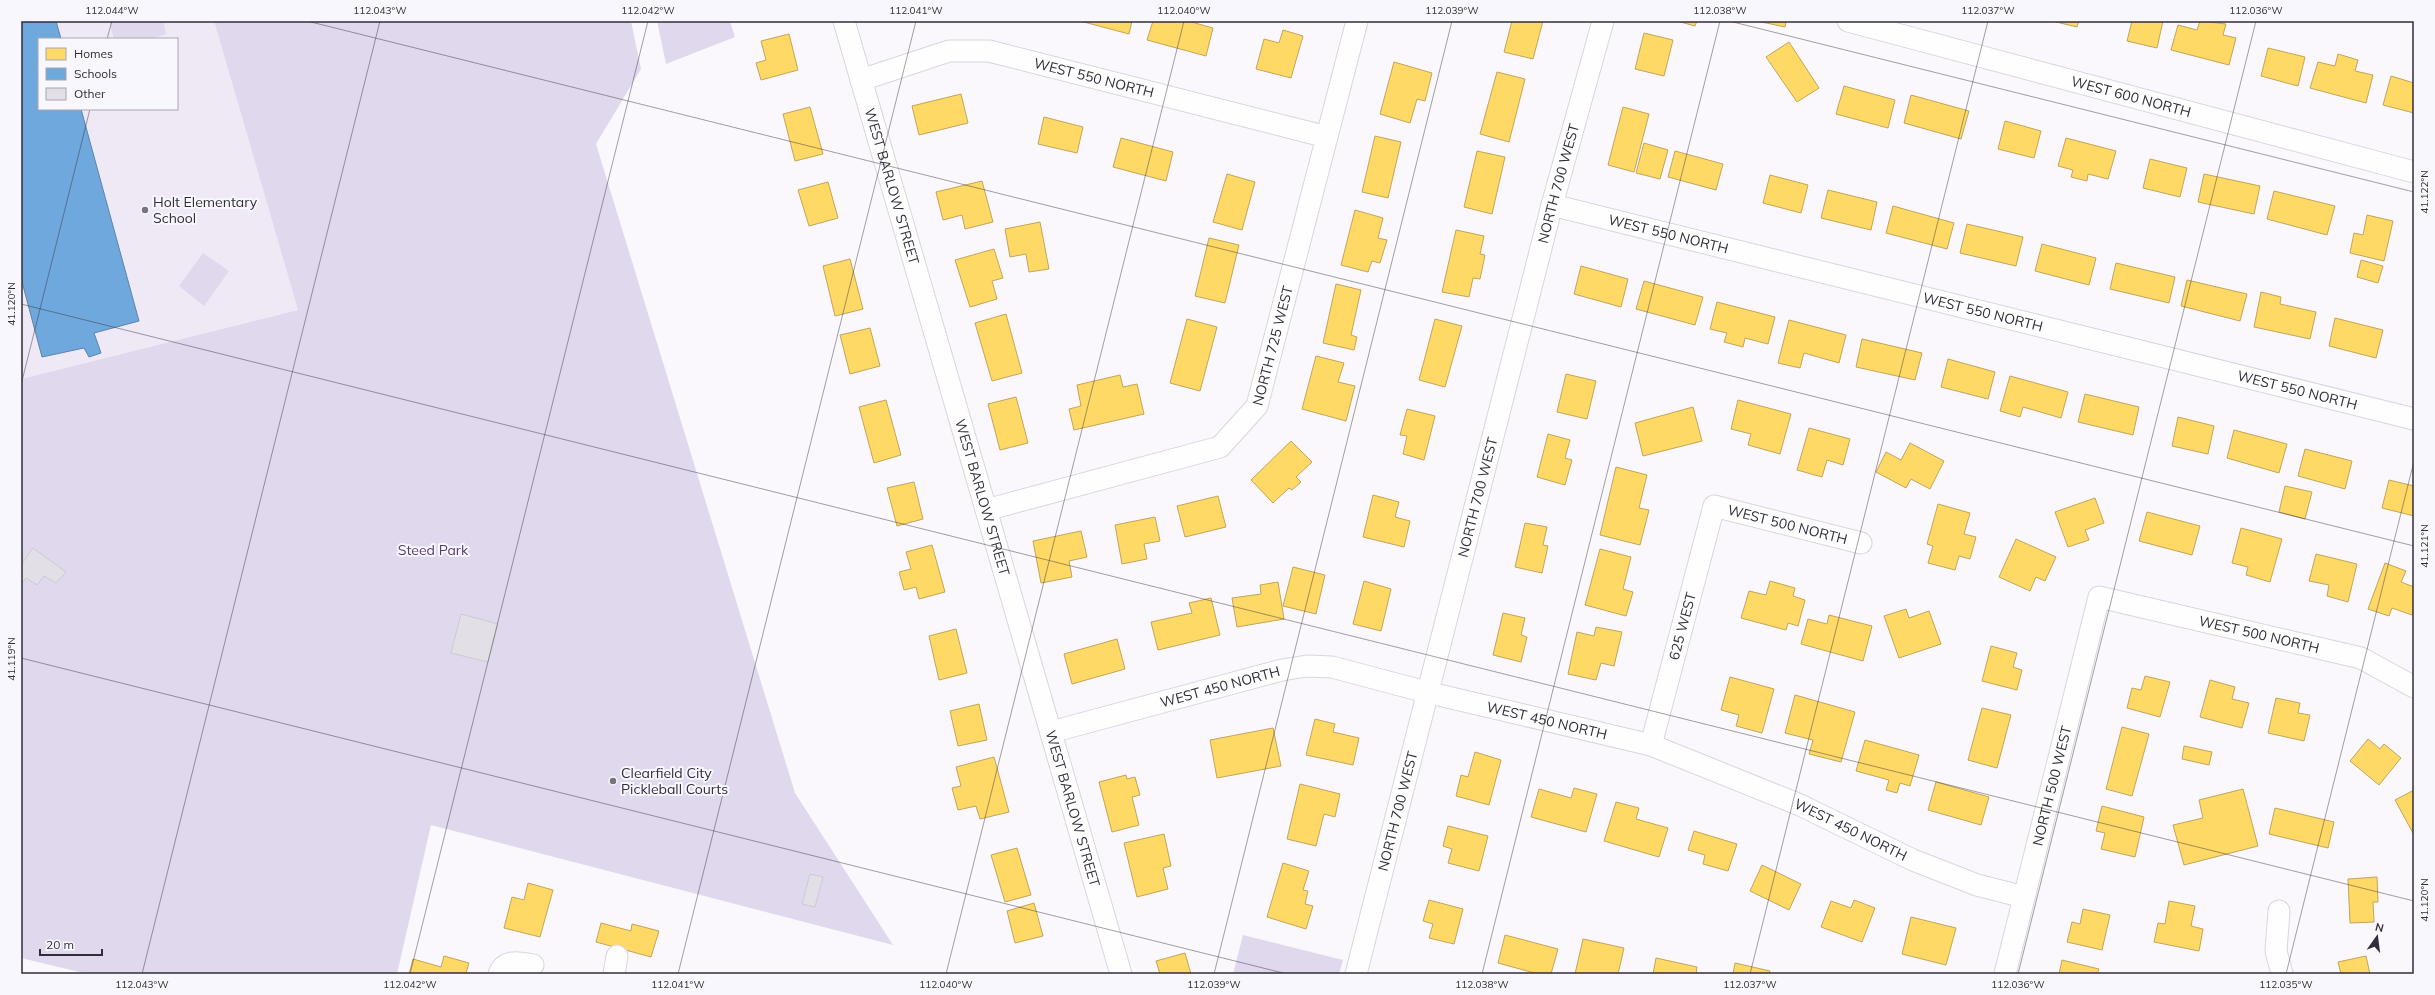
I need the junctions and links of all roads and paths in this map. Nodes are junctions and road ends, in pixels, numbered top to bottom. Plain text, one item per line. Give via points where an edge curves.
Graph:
1 (844, 21) edge
2 (1357, 21) edge
3 (1603, 21) edge
4 (1848, 21) edge
5 (861, 80) junction
6 (1327, 137) junction
7 (2414, 172) edge
8 (1552, 205) junction
9 (2414, 419) edge
10 (1714, 506) joint
11 (986, 510) junction
12 (1861, 544) dead end
13 (2099, 597) joint
14 (2414, 687) edge
15 (1426, 692) junction
16 (1050, 732) junction
17 (1651, 745) junction
18 (2024, 897) junction
19 (2279, 911) dead end
20 (533, 965) dead end
21 (500, 974) edge
22 (1121, 974) edge
23 (1356, 974) edge
24 (2005, 974) edge
25 (2282, 974) edge

1 - 5 street, WEST BARLOW STREET
2 - 6 street, NORTH 725 WEST
3 - 8 street, NORTH 700 WEST
4 - 7 street, WEST 600 NORTH
5 - 6 street, WEST 550 NORTH via 949,51 989,51
5 - 11 street, WEST BARLOW STREET
6 - 11 street, NORTH 725 WEST via 1258,406 1220,447
8 - 9 street, WEST 550 NORTH
8 - 15 street, NORTH 700 WEST
10 - 12 street, WEST 500 NORTH
10 - 17 street, 625 WEST
11 - 16 street, WEST BARLOW STREET
13 - 14 street, WEST 500 NORTH via 2361,658
13 - 18 street, NORTH 500 WEST
15 - 16 street, WEST 450 NORTH via 1332,667 1307,666 1282,670
15 - 17 street, WEST 450 NORTH
15 - 23 street, NORTH 700 WEST
16 - 22 street, WEST BARLOW STREET
17 - 18 street, WEST 450 NORTH via 1800,805 1912,860 1977,885
18 - 24 street, NORTH 500 WEST
19 - 25 street via 2276,951
20 - 21 street via 512,962 504,966

